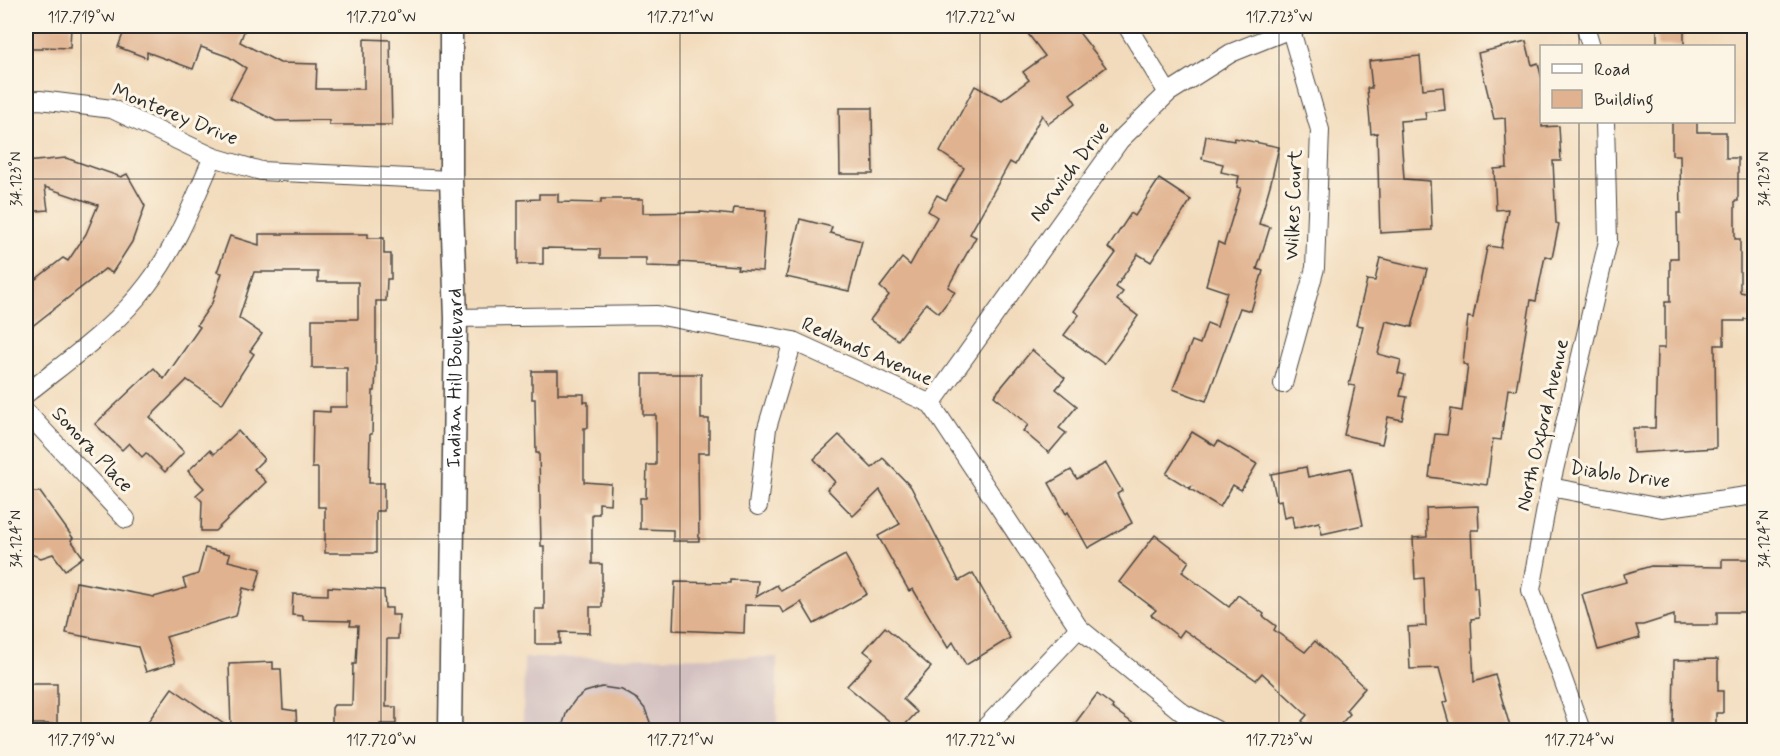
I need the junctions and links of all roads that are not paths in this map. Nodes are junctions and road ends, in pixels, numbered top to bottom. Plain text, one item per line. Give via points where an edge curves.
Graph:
1 (451, 26) edge
2 (1126, 26) edge
3 (1294, 26) edge
4 (1585, 26) edge
5 (1591, 45) edge
6 (1168, 93) junction
7 (26, 101) edge
8 (1605, 123) edge
9 (213, 158) junction
10 (451, 180) junction
11 (456, 318) junction
12 (794, 341) junction
13 (1283, 384) dead end
14 (26, 394) edge
15 (931, 405) junction
16 (26, 412) edge
17 (1550, 487) junction
18 (1755, 495) edge
19 (758, 506) dead end
20 (126, 519) dead end
21 (1078, 628) junction
22 (450, 730) edge
23 (983, 730) edge
24 (1216, 730) edge
25 (1581, 730) edge

1 - 10 street, Indian Hill Boulevard
2 - 6 street
3 - 6 street, Norwich Drive via 1231,53
3 - 13 street, Wilkes Court via 1320,130 1315,268
4 - 5 street
6 - 15 street, Norwich Drive via 1120,140
7 - 9 street, Monterey Drive via 112,109
8 - 17 street, North Oxford Avenue via 1608,241
9 - 10 street, Monterey Drive via 261,171
9 - 14 street via 176,239 148,284 112,324
10 - 11 street, Indian Hill Boulevard
11 - 12 street, Redlands Avenue via 657,315
11 - 22 street, Indian Hill Boulevard
12 - 15 street, Redlands Avenue
12 - 19 street via 766,428
15 - 21 street, Redlands Avenue
16 - 20 street, Sonora Place
17 - 18 street, Diablo Drive via 1662,508
17 - 25 street, North Oxford Avenue via 1531,590
21 - 23 street
21 - 24 street, Redlands Avenue via 1183,713

